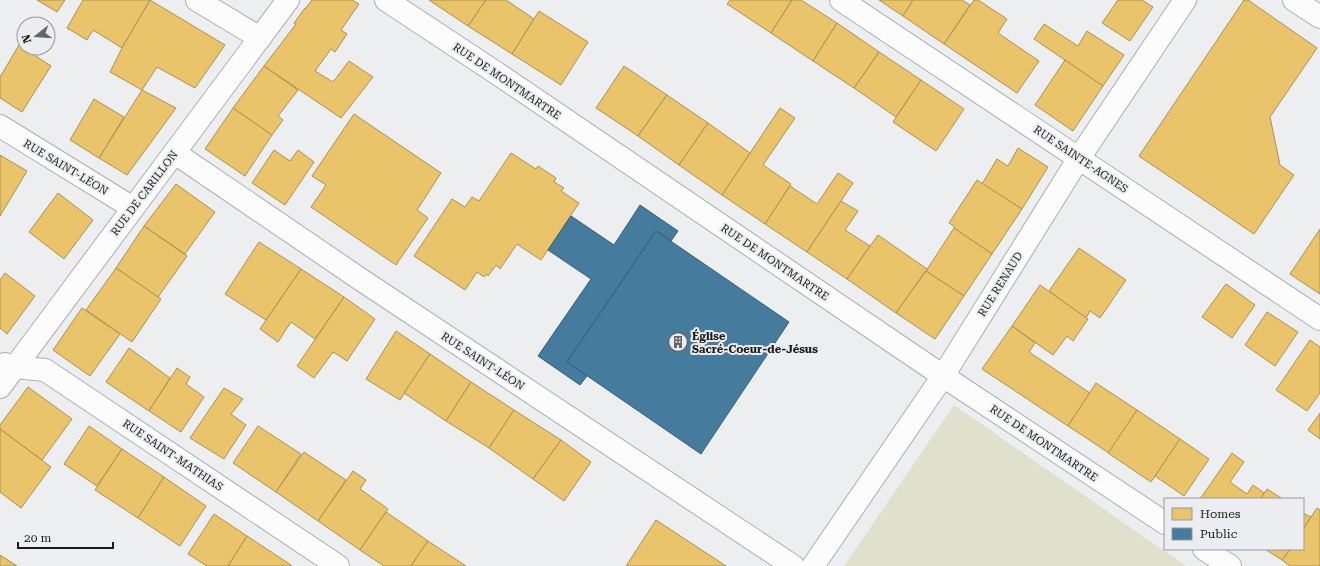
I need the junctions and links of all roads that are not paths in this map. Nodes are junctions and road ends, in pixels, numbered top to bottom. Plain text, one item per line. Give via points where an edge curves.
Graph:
1 (197, 0) edge
2 (288, 0) edge
3 (386, 0) edge
4 (842, 0) edge
5 (1185, 0) edge
6 (1294, 0) edge
7 (1320, 17) edge
8 (260, 38) junction
9 (0, 126) edge
10 (175, 153) junction
11 (1079, 158) junction
12 (133, 208) junction
13 (1320, 319) edge
14 (8, 365) edge
15 (943, 376) junction
16 (0, 387) edge
17 (1164, 522) edge
18 (1206, 550) edge
19 (338, 566) edge
20 (794, 566) edge
21 (813, 566) edge
22 (1230, 566) edge

1 - 8 street
2 - 8 street, RUE DE CARILLON
3 - 15 street, RUE DE MONTMARTRE
4 - 11 street, RUE SAINTE-AGNES
5 - 11 street, RUE RENAUD
6 - 7 street
8 - 10 street, RUE DE CARILLON
9 - 12 street, RUE SAINT-LÉON
10 - 12 street, RUE DE CARILLON
10 - 20 street, RUE SAINT-LÉON via 366,284
11 - 13 street, RUE SAINTE-AGNES
11 - 15 street, RUE RENAUD
12 - 14 street, RUE DE CARILLON
14 - 16 street, RUE DE CARILLON
14 - 19 street, RUE SAINT-MATHIAS via 45,370
15 - 17 street, RUE DE MONTMARTRE
15 - 21 street, RUE RENAUD
18 - 22 street

